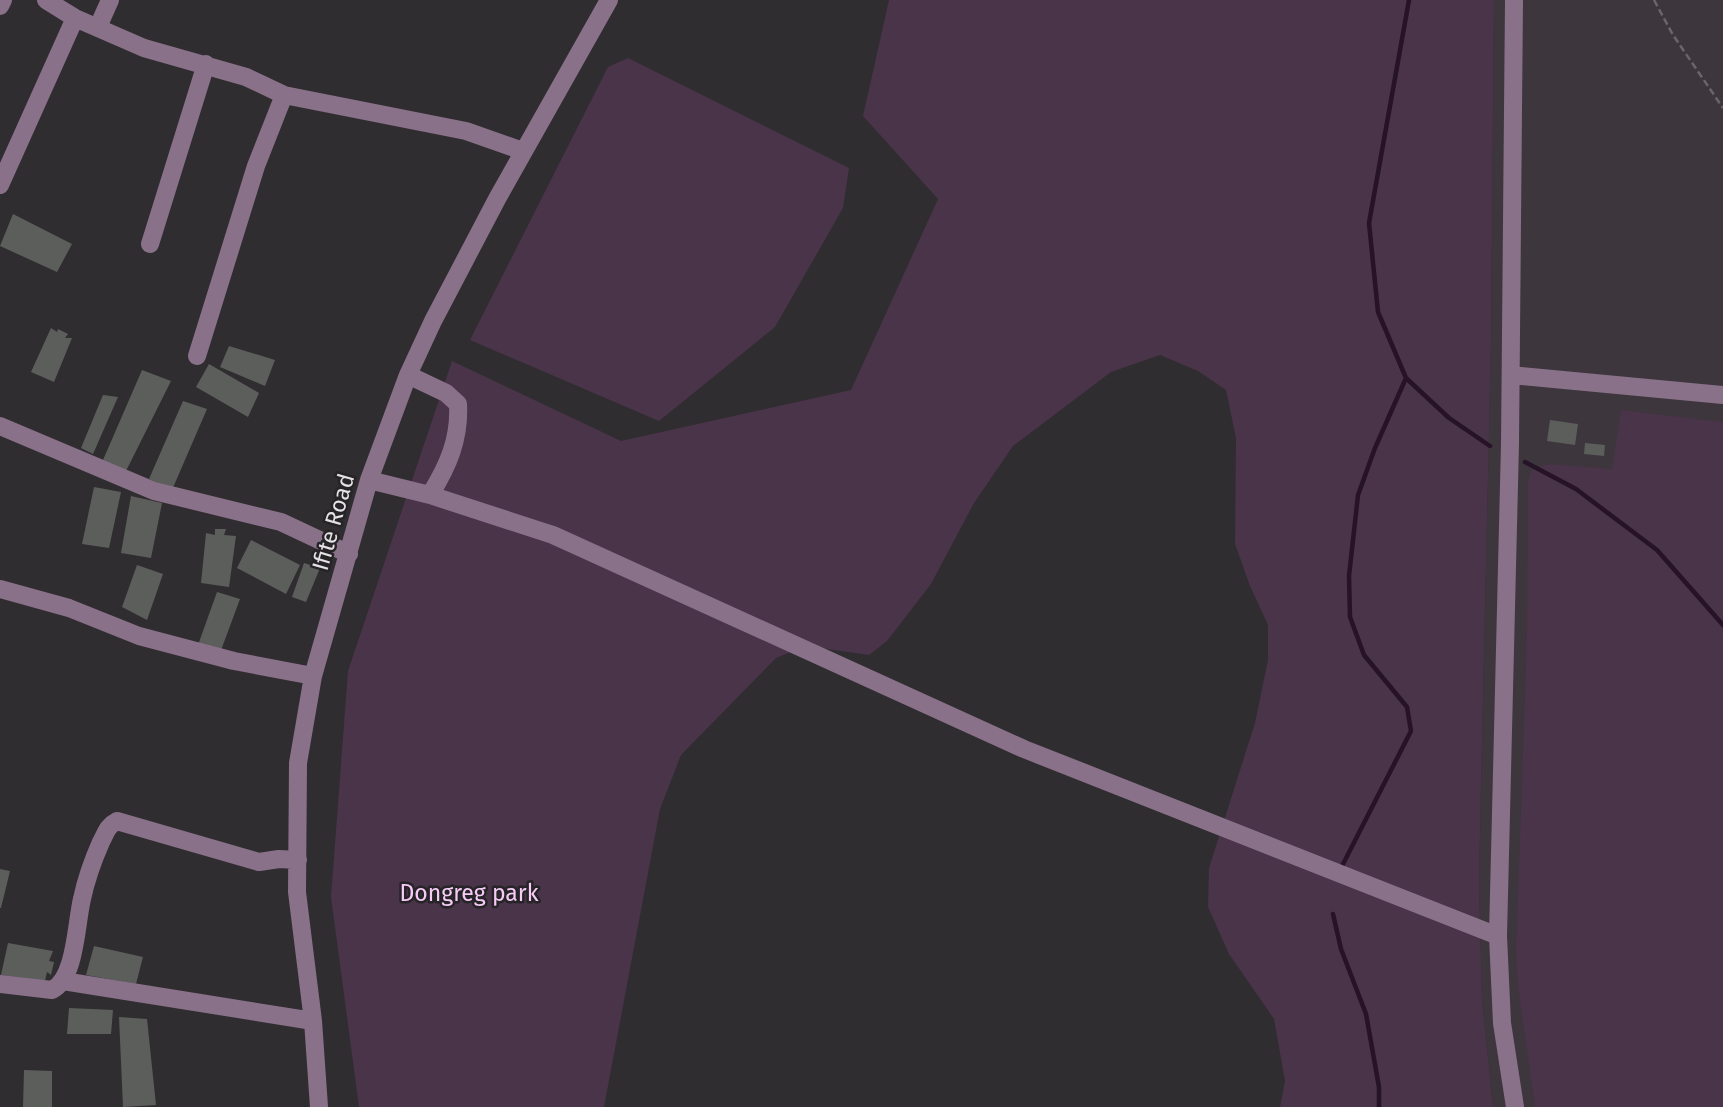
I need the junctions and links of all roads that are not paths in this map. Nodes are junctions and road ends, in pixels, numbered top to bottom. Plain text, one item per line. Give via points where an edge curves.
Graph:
1 (3, 0) edge
2 (46, 0) edge
3 (110, 0) edge
4 (609, 0) edge
5 (1514, 0) edge
6 (0, 6) edge
7 (75, 18) junction
8 (97, 27) junction
9 (206, 64) junction
10 (284, 94) junction
11 (523, 151) junction
12 (0, 185) edge
13 (150, 244) dead end
14 (197, 356) dead end
15 (408, 375) junction
16 (1511, 375) junction
17 (1723, 395) edge
18 (0, 426) edge
19 (369, 480) junction
20 (430, 495) junction
21 (349, 554) junction
22 (0, 589) edge
23 (313, 676) junction
24 (298, 860) junction
25 (1498, 936) junction
26 (63, 981) junction
27 (0, 984) edge
28 (313, 1021) junction
29 (319, 1107) edge
30 (1515, 1107) edge

1 - 6 street
2 - 7 street
3 - 8 street
4 - 11 street, Ifite Road
5 - 16 street
7 - 8 street
7 - 12 street
8 - 9 street via 144,48
9 - 10 street
9 - 13 street
10 - 11 street via 466,131
10 - 14 street via 256,166
11 - 15 street, Ifite Road
15 - 19 street, Ifite Road
15 - 20 street via 458,404 459,423 449,463
16 - 17 street
16 - 25 street
18 - 21 street via 155,491 281,522
19 - 20 street
19 - 21 street, Ifite Road
20 - 25 street via 553,534 1024,749
21 - 23 street, Ifite Road
22 - 23 street via 69,608 139,636
23 - 24 street, Ifite Road via 298,763
24 - 26 street via 259,862 117,821 109,825 82,899
24 - 28 street, Ifite Road via 297,892
25 - 30 street via 1502,1023
26 - 27 street via 52,990
26 - 28 street
28 - 29 street, Ifite Road

